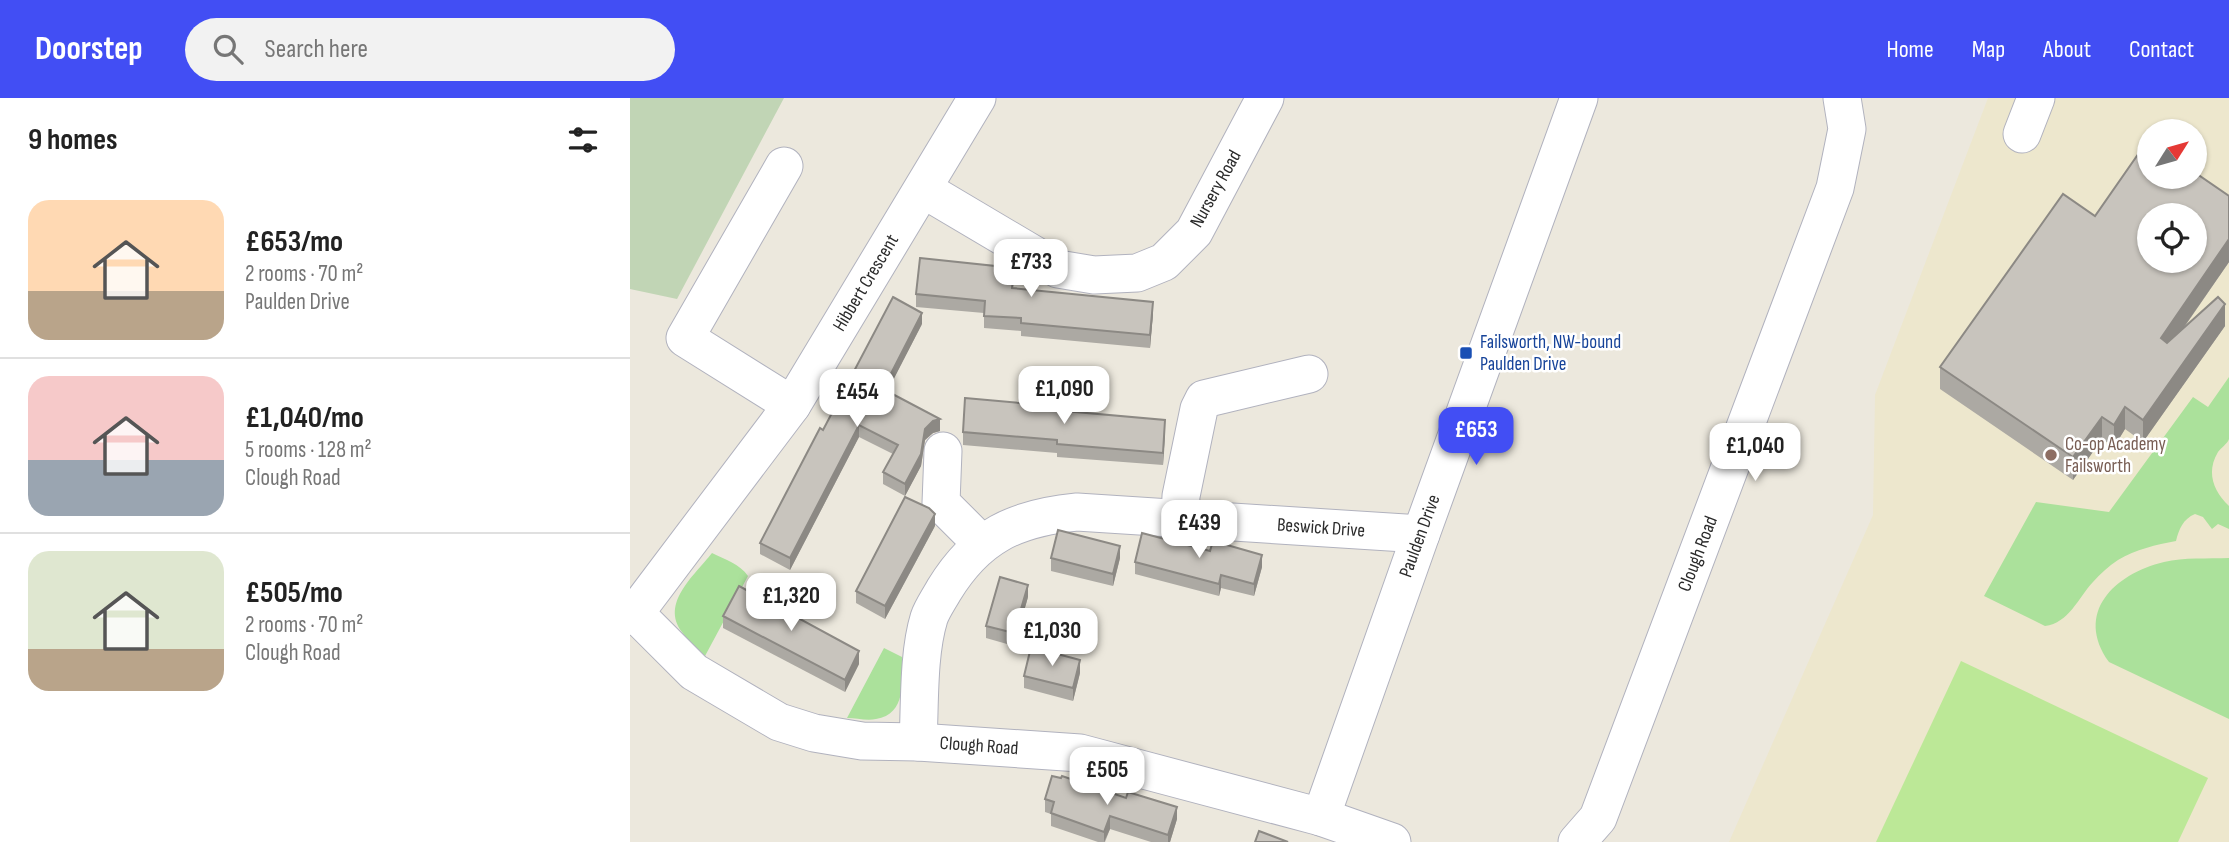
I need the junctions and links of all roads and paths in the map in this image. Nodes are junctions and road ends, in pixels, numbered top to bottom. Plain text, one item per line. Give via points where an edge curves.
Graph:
1 (977, 98) edge
2 (1265, 98) edge
3 (1578, 98) edge
4 (1842, 98) edge
5 (2036, 98) edge
6 (2022, 134) dead end
7 (784, 166) dead end
8 (923, 189) junction
9 (1309, 374) dead end
10 (792, 405) junction
11 (943, 451) dead end
12 (1180, 519) junction
13 (1421, 534) junction
14 (982, 544) junction
15 (632, 614) edge
16 (918, 742) junction
17 (1321, 817) junction
18 (1392, 842) edge
19 (1577, 842) edge

1 - 8 street, Hibbert Crescent
2 - 8 street, Nursery Road via 1194,232 1164,262 1137,273 1094,275 1058,269
3 - 13 street, Paulden Drive
4 - 19 street, Clough Road via 1847,129 1835,188 1598,818
5 - 6 street
7 - 10 street via 685,338
8 - 10 street, Hibbert Crescent
9 - 12 street via 1204,399 1181,496
10 - 15 street, Hibbert Crescent
11 - 14 street via 941,503
12 - 13 street, Beswick Drive
12 - 14 street, Beswick Drive via 1057,514 1034,518
13 - 17 street, Paulden Drive
14 - 16 street, Beswick Drive via 955,572 929,616 923,642
15 - 16 street, Clough Road via 694,672 779,722 862,741
16 - 17 street, Clough Road via 1080,752
17 - 18 street, Clough Road

